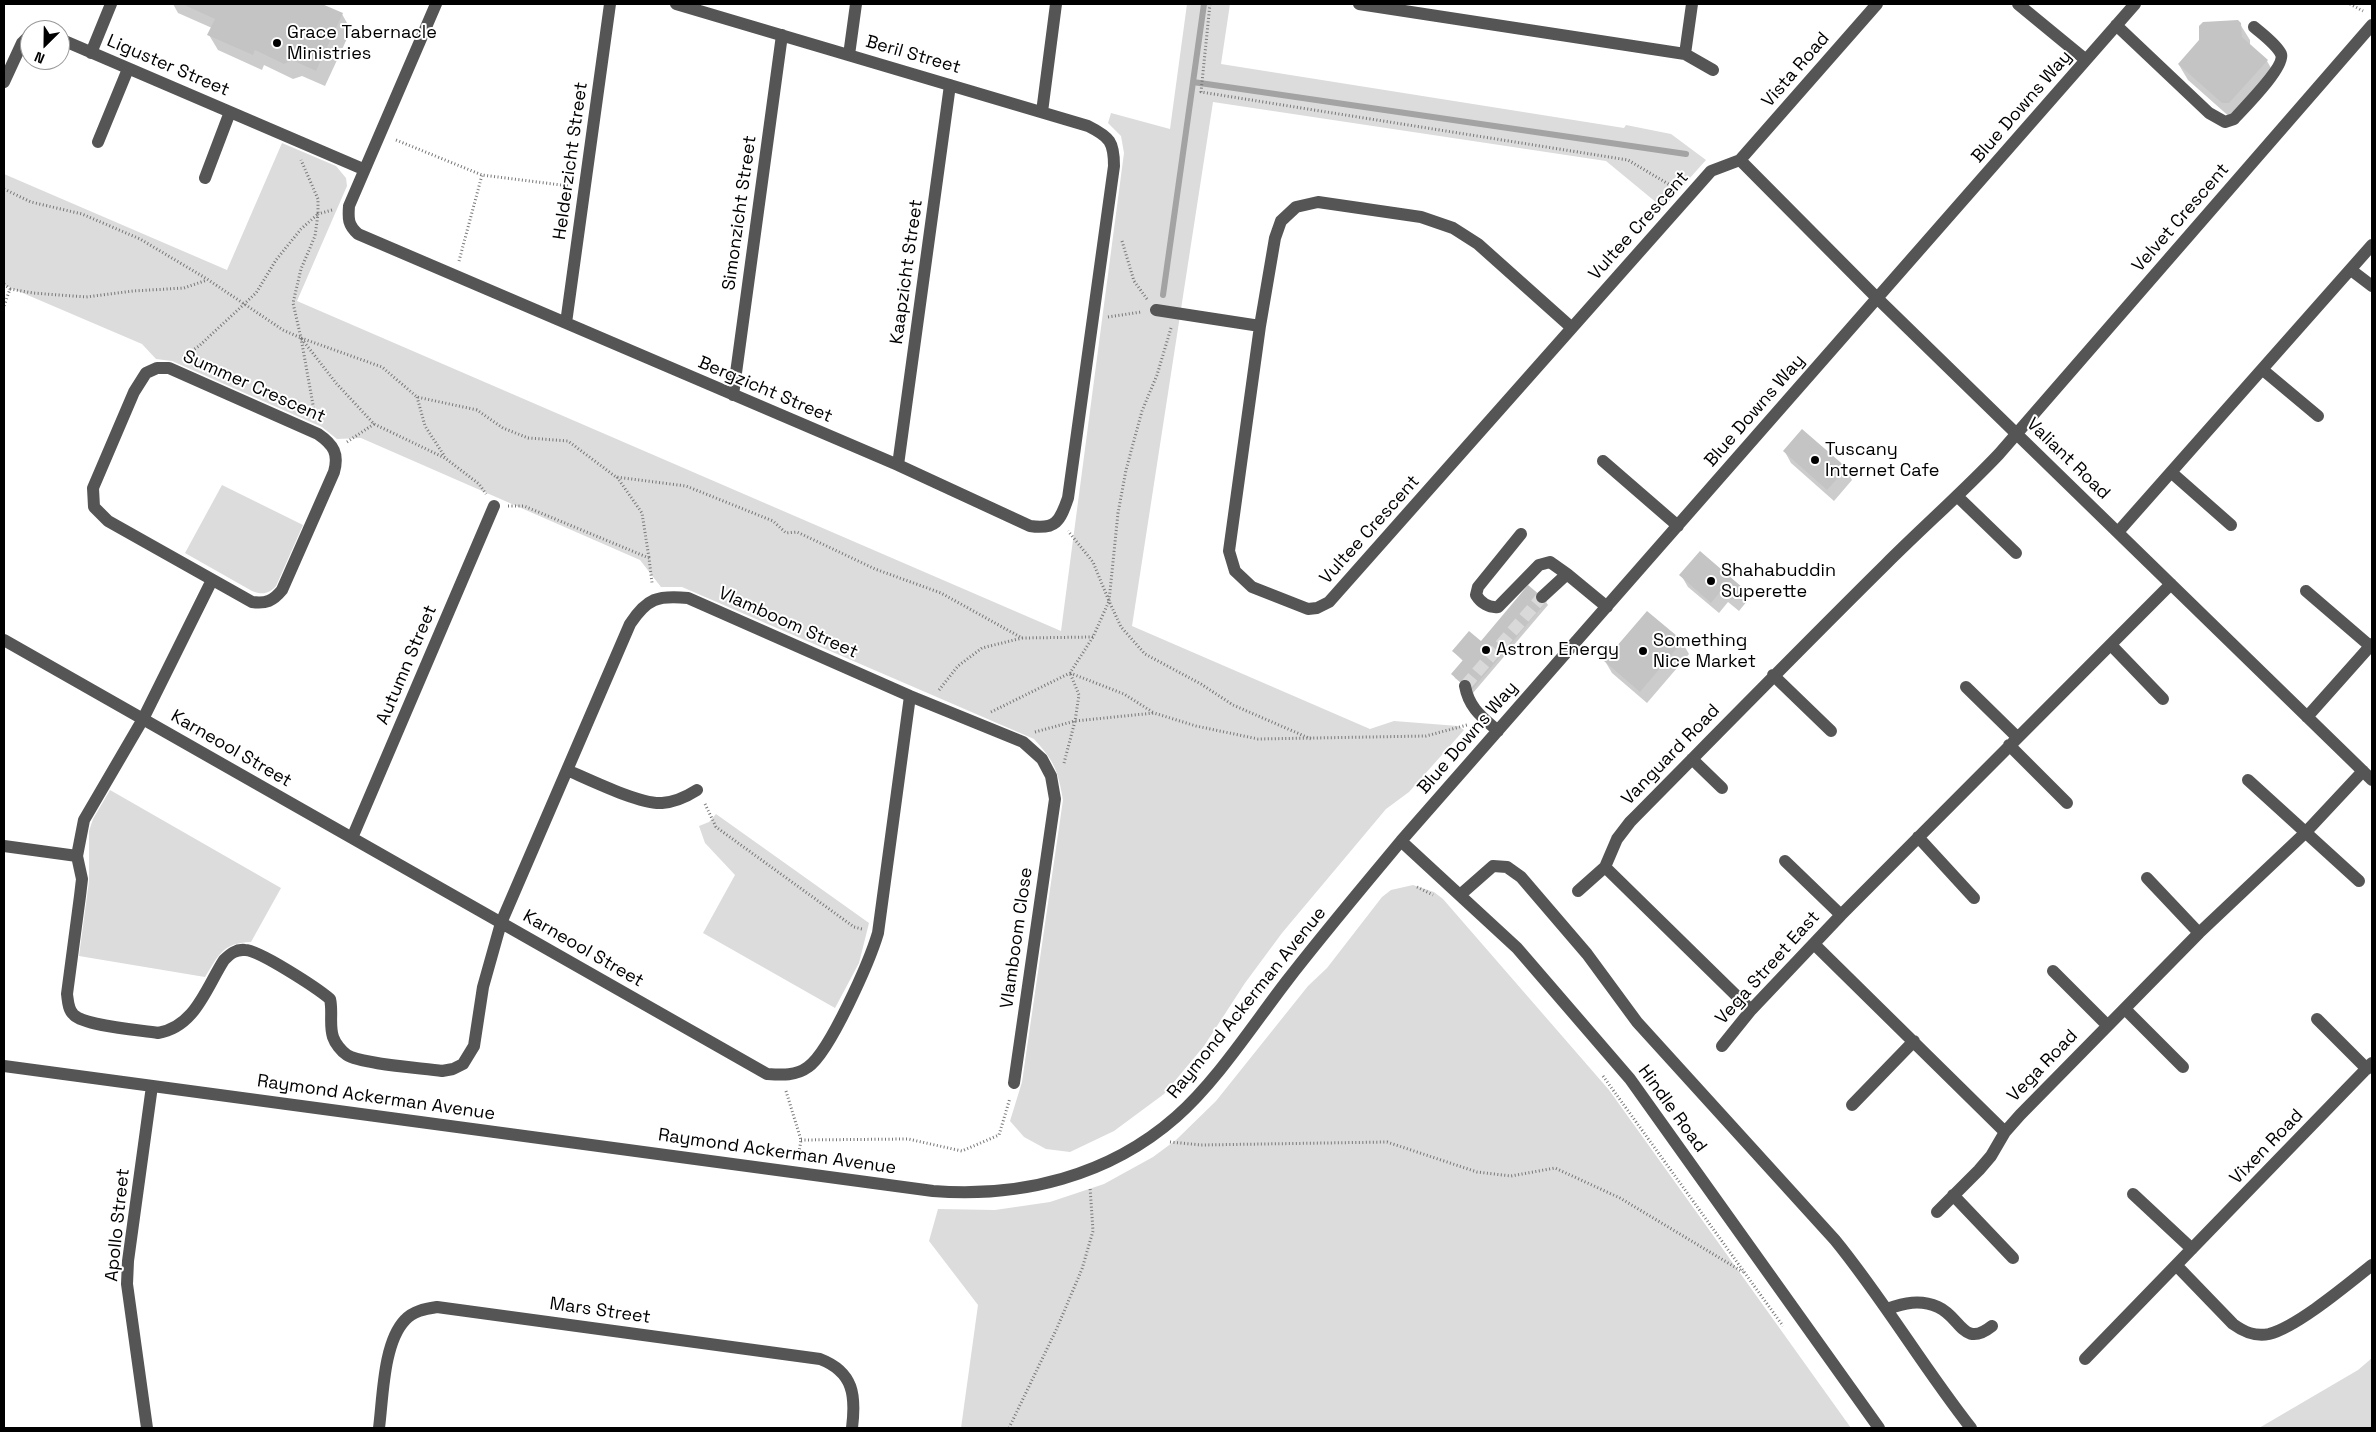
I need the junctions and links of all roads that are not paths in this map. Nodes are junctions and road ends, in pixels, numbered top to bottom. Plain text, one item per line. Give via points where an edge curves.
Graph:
1 (111, 4) edge
2 (436, 4) edge
3 (610, 4) edge
4 (676, 4) edge
5 (856, 4) edge
6 (1056, 4) edge
7 (1359, 4) edge
8 (1692, 4) edge
9 (1878, 4) edge
10 (2018, 4) edge
11 (2135, 4) edge
12 (2116, 25) junction
13 (2372, 26) edge
14 (2254, 27) dead end
15 (782, 35) junction
16 (70, 44) edge
17 (20, 47) edge
18 (91, 53) junction
19 (1685, 54) junction
20 (849, 55) junction
21 (2086, 60) junction
22 (128, 69) junction
23 (1713, 70) dead end
24 (4, 82) edge
25 (950, 85) junction
26 (230, 112) junction
27 (1042, 112) junction
28 (98, 142) dead end
29 (1740, 160) junction
30 (363, 169) junction
31 (205, 178) dead end
32 (2372, 245) edge
33 (2351, 270) junction
34 (2372, 286) edge
35 (1878, 299) junction
36 (1156, 310) road end
37 (566, 322) junction
38 (1260, 326) junction
39 (1572, 328) junction
40 (2263, 370) junction
41 (733, 395) junction
42 (2318, 416) dead end
43 (2017, 434) junction
44 (1603, 461) dead end
45 (898, 465) junction
46 (2172, 473) junction
47 (1958, 497) junction
48 (494, 506) road end
49 (1054, 525) joint
50 (2230, 525) dead end
51 (1678, 526) junction
52 (2118, 532) junction
53 (1521, 534) dead end
54 (2016, 553) dead end
55 (1567, 574) junction
56 (212, 580) junction
57 (2171, 584) junction
58 (2306, 591) dead end
59 (1542, 597) tunnel mouth
60 (1607, 607) junction
61 (4, 640) edge
62 (2111, 645) junction
63 (2371, 645) edge
64 (1774, 675) junction
65 (1465, 686) dead end
66 (1966, 687) dead end
67 (910, 696) junction
68 (2163, 700) dead end
69 (2307, 717) junction
70 (143, 719) junction
71 (1498, 731) junction
72 (1831, 731) dead end
73 (2013, 741) junction
74 (1692, 759) junction
75 (567, 770) junction
76 (2368, 776) edge
77 (2248, 780) dead end
78 (1722, 788) dead end
79 (697, 790) road end
80 (1055, 799) joint
81 (2067, 803) dead end
82 (2305, 833) junction
83 (1918, 837) junction
84 (352, 838) junction
85 (1401, 841) junction
86 (4, 846) edge
87 (77, 856) junction
88 (1785, 861) dead end
89 (1605, 867) junction
90 (2147, 878) dead end
91 (2359, 882) dead end
92 (1578, 891) dead end
93 (1460, 894) junction
94 (1974, 898) dead end
95 (1841, 915) junction
96 (501, 923) junction
97 (2199, 933) junction
98 (1814, 944) junction
99 (2054, 971) dead end
100 (2125, 1009) junction
101 (1751, 1010) junction
102 (2317, 1019) dead end
103 (2107, 1025) junction
104 (1914, 1041) junction
105 (1722, 1046) dead end
106 (4, 1066) edge
107 (2370, 1066) edge
108 (2183, 1067) dead end
109 (1014, 1082) road end
110 (152, 1086) junction
111 (1852, 1105) dead end
112 (2005, 1132) junction
113 (2133, 1194) dead end
114 (1953, 1195) junction
115 (1937, 1212) dead end
116 (2192, 1249) junction
117 (2013, 1258) dead end
118 (2176, 1265) junction
119 (2372, 1265) edge
120 (1887, 1308) junction
121 (1992, 1326) dead end
122 (2085, 1359) dead end
123 (147, 1428) edge
124 (379, 1428) edge
125 (852, 1428) edge
126 (1879, 1428) edge
127 (1971, 1428) edge

1 - 18 street, Liguster Street
2 - 30 street
3 - 37 street, Helderzicht Street
4 - 15 street, Beril Street
5 - 20 street
6 - 27 street
7 - 19 street
8 - 19 street
9 - 29 street, Vista Road
10 - 21 street
11 - 12 street, Blue Downs Way
12 - 14 street via 2210,113 2225,122 2234,119 2275,72 2281,60 2280,53
12 - 21 street, Blue Downs Way
13 - 43 street, Velvet Crescent
15 - 20 street, Beril Street
15 - 41 street, Simonzicht Street
16 - 18 street, Liguster Street
17 - 24 street
18 - 22 street, Liguster Street
19 - 23 street
20 - 25 street, Beril Street
21 - 35 street, Blue Downs Way
22 - 26 street, Liguster Street
22 - 28 street
25 - 27 street, Beril Street
25 - 45 street, Kaapzicht Street
26 - 30 street, Liguster Street
26 - 31 street, Liguster Street
27 - 49 street, Beril Street via 1105,134 1114,148 1068,498
29 - 35 street, Valiant Road
29 - 39 street, Vultee Crescent via 1711,171
30 - 37 street, Bergzicht Street via 349,206 348,222 358,234
32 - 33 street
33 - 34 street
33 - 40 street
35 - 43 street, Valiant Road
35 - 51 street, Blue Downs Way
36 - 38 street
37 - 41 street, Bergzicht Street
38 - 39 street, Vultee Crescent via 1275,238 1281,221 1296,207 1318,202 1421,217 1453,228 1478,244
38 - 39 street, Vultee Crescent via 1229,551 1239,576 1252,587 1308,609 1323,605 1334,597
40 - 42 street
40 - 46 street
41 - 45 street, Bergzicht Street
43 - 47 street, Vanguard Road
43 - 52 street, Valiant Road
44 - 51 street
45 - 49 street, Bergzicht Street via 1030,526 1044,528
46 - 50 street
46 - 52 street
47 - 54 street
47 - 64 street, Vanguard Road
48 - 84 street, Autumn Street
51 - 60 street, Blue Downs Way
52 - 57 street, Valiant Road
53 - 55 street via 1478,587 1476,595 1481,601 1492,608 1498,607 1544,562 1555,564
55 - 59 street
55 - 60 street
56 - 56 street, Summer Crescent via 108,521 94,507 94,488 139,381 157,368 168,368 318,434 336,450 338,461 334,472 282,590 275,599 264,604 252,602
56 - 70 street
57 - 62 street, Vega Street East
57 - 69 street, Valiant Road
58 - 63 street
60 - 71 street, Blue Downs Way
61 - 70 street, Karneool Street
62 - 68 street
62 - 73 street, Vega Street East
63 - 69 street
64 - 72 street
64 - 74 street, Vanguard Road
65 - 71 street via 1472,708
66 - 73 street
67 - 75 street, Vlamboom Street via 688,598 668,596 654,599 639,610 630,624
67 - 80 street, Vlamboom Street via 1024,742 1042,759 1051,776
67 - 96 street, Karneool Street via 878,933 871,957 821,1053 809,1067 782,1076 767,1074
69 - 76 street, Valiant Road
70 - 84 street, Karneool Street
70 - 87 street via 87,814
71 - 85 street, Blue Downs Way
73 - 81 street
73 - 83 street, Vega Street East
74 - 78 street
74 - 89 street, Vanguard Road via 1624,828 1609,853
75 - 79 street via 660,803 680,800
75 - 96 street
76 - 82 street, Vega Road
77 - 82 street
80 - 109 street, Vlamboom Close
82 - 91 street
82 - 97 street, Vega Road
83 - 94 street
83 - 95 street, Vega Street East
84 - 96 street, Karneool Street
85 - 93 street, Hindle Road
85 - 110 street, Raymond Ackerman Avenue via 1298,965 1203,1090 1177,1117 1147,1140 1089,1171 1005,1192 933,1191
86 - 87 street
87 - 96 street via 82,879 67,994 73,1015 84,1022 158,1033 170,1031 190,1016 224,960 232,953 245,950 260,955 330,998 332,1036 347,1055 442,1071 453,1069 463,1064 474,1046 483,987
88 - 95 street, Vega Street East
89 - 92 street, Vanguard Road
89 - 101 street
90 - 97 street
93 - 120 street via 1492,866 1514,870 1586,954 1637,1022 1835,1240
93 - 126 street, Hindle Road via 1517,948 1630,1079
95 - 98 street, Vega Street East
97 - 100 street, Vega Road
98 - 101 street, Vega Street East
98 - 104 street
99 - 103 street
100 - 103 street, Vega Road
100 - 108 street
101 - 105 street, Vega Street East
102 - 107 street, Vixen Road
103 - 112 street, Vega Road
104 - 111 street
104 - 112 street
106 - 110 street, Raymond Ackerman Avenue
107 - 116 street, Vixen Road
110 - 123 street, Apollo Street via 127,1284
112 - 114 street, Vega Road via 1990,1156
113 - 116 street
114 - 115 street, Vega Road
114 - 117 street
116 - 118 street, Vixen Road
118 - 119 street via 2233,1324 2255,1335 2270,1334 2291,1324
118 - 122 street, Vixen Road
120 - 121 street via 1914,1302 1936,1306 1969,1334 1976,1336
120 - 127 street
124 - 125 street, Mars Street via 395,1334 413,1314 437,1307 820,1359 838,1368 851,1386 854,1398

